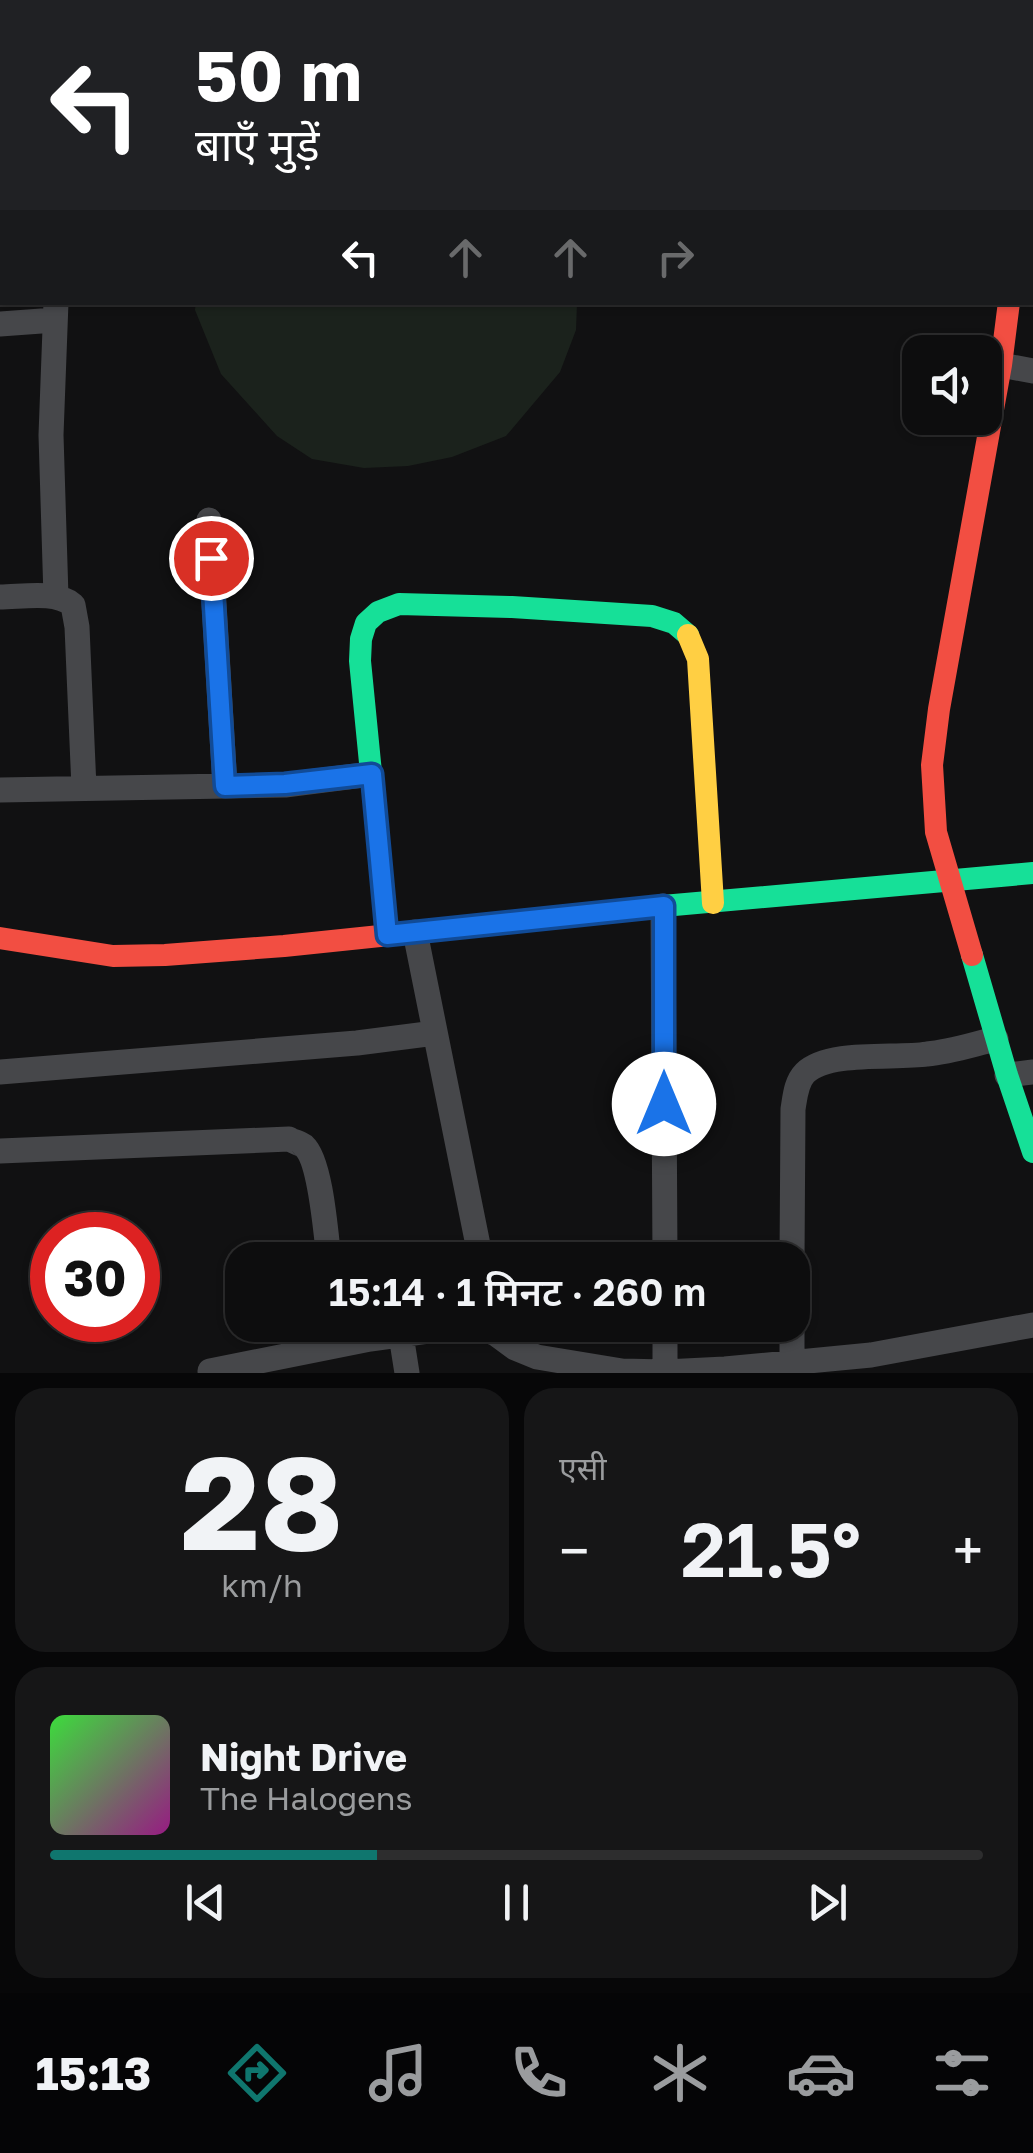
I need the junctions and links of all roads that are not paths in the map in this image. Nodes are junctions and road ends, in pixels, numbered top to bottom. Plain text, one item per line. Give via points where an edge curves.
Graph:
1 (1009, 305) edge
2 (56, 311) edge
3 (0, 324) edge
4 (1002, 357) edge
5 (1002, 365) edge
6 (1033, 371) edge
7 (988, 435) edge
8 (209, 520) dead end
9 (0, 597) edge
10 (56, 597) junction
11 (372, 774) junction
12 (225, 786) junction
13 (84, 788) junction
14 (0, 790) edge
15 (1033, 873) edge
16 (949, 879) junction
17 (713, 903) junction
18 (664, 906) junction
19 (415, 932) junction
20 (387, 935) junction
21 (0, 938) edge
22 (435, 1033) junction
23 (996, 1039) junction
24 (0, 1072) edge
25 (1020, 1074) edge
26 (0, 1151) edge
27 (1033, 1152) edge
28 (327, 1242) edge
29 (477, 1242) edge
30 (665, 1242) edge
31 (792, 1242) edge
32 (1033, 1326) edge
33 (313, 1342) edge
34 (402, 1342) edge
35 (508, 1342) edge
36 (665, 1342) edge
37 (792, 1342) edge
38 (792, 1362) junction
39 (210, 1371) edge
40 (665, 1372) edge
41 (407, 1373) edge

1 - 4 street
2 - 3 street
2 - 10 street
5 - 6 street
7 - 16 street via 932,766 936,832
8 - 12 street
9 - 10 street
10 - 13 street via 76,612
11 - 12 street
11 - 17 street via 360,637 368,618 382,608 512,606 674,622 690,637 698,659
11 - 20 street
12 - 13 street
13 - 14 street
15 - 16 street
16 - 17 street
16 - 23 street
17 - 18 street
18 - 19 street
18 - 30 street
19 - 20 street
19 - 22 street
20 - 21 street via 113,956
22 - 24 street
22 - 29 street
23 - 25 street
23 - 31 street via 931,1054 833,1060 802,1076 792,1109
25 - 27 street
26 - 28 street via 289,1140 312,1159
32 - 38 street
33 - 39 street
34 - 41 street
35 - 40 street via 537,1356
36 - 40 street
37 - 38 street
38 - 40 street

